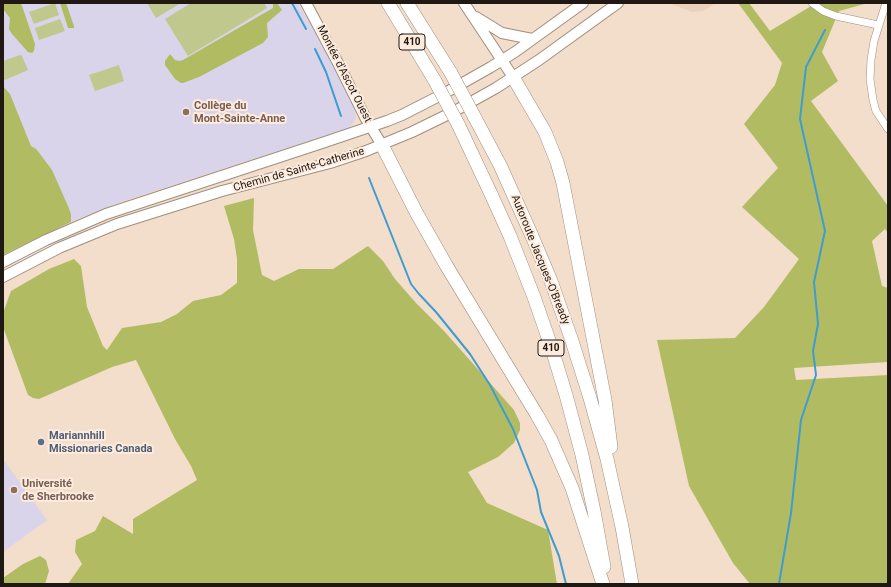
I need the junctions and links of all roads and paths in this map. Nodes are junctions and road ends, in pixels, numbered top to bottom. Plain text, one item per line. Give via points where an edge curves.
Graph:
1 (306, 3) edge
2 (388, 3) edge
3 (407, 3) edge
4 (464, 3) edge
5 (583, 3) edge
6 (618, 3) edge
7 (812, 3) edge
8 (886, 3) edge
9 (471, 13) junction
10 (878, 25) junction
11 (532, 39) junction
12 (502, 60) junction
13 (513, 77) junction
14 (370, 126) junction
15 (888, 129) edge
16 (382, 145) junction
17 (3, 262) edge
18 (3, 277) edge
19 (618, 507) junction
20 (603, 584) edge
21 (607, 584) edge
22 (632, 584) edge

1 - 14 main road, Montée d'Ascot Ouest
2 - 21 highway, Autoroute Jacques-O'Bready / 410, bridge via 458,124 492,194 534,297 566,395 596,517
3 - 19 highway, Autoroute Jacques-O'Bready / 410, bridge via 451,73 474,116 542,258 590,398
4 - 9 main road
5 - 11 main road, Chemin de Sainte-Catherine
6 - 13 main road, Chemin de Sainte-Catherine
7 - 10 street via 836,16
8 - 10 street
9 - 11 main road via 502,33
9 - 12 main road
10 - 15 street via 871,60 871,93 876,110
11 - 12 main road, Chemin de Sainte-Catherine
12 - 13 main road
12 - 14 main road, Chemin de Sainte-Catherine via 422,105
13 - 16 main road, Chemin de Sainte-Catherine via 454,112
13 - 19 highway via 545,132 563,183 605,400
14 - 16 main road, Montée d'Ascot Ouest
14 - 17 main road, Chemin de Sainte-Catherine via 106,214
16 - 18 main road, Chemin de Sainte-Catherine via 322,166 222,191 124,221 59,248
16 - 20 highway via 446,265 551,440 578,505
19 - 22 highway, Autoroute Jacques-O'Bready / 410

